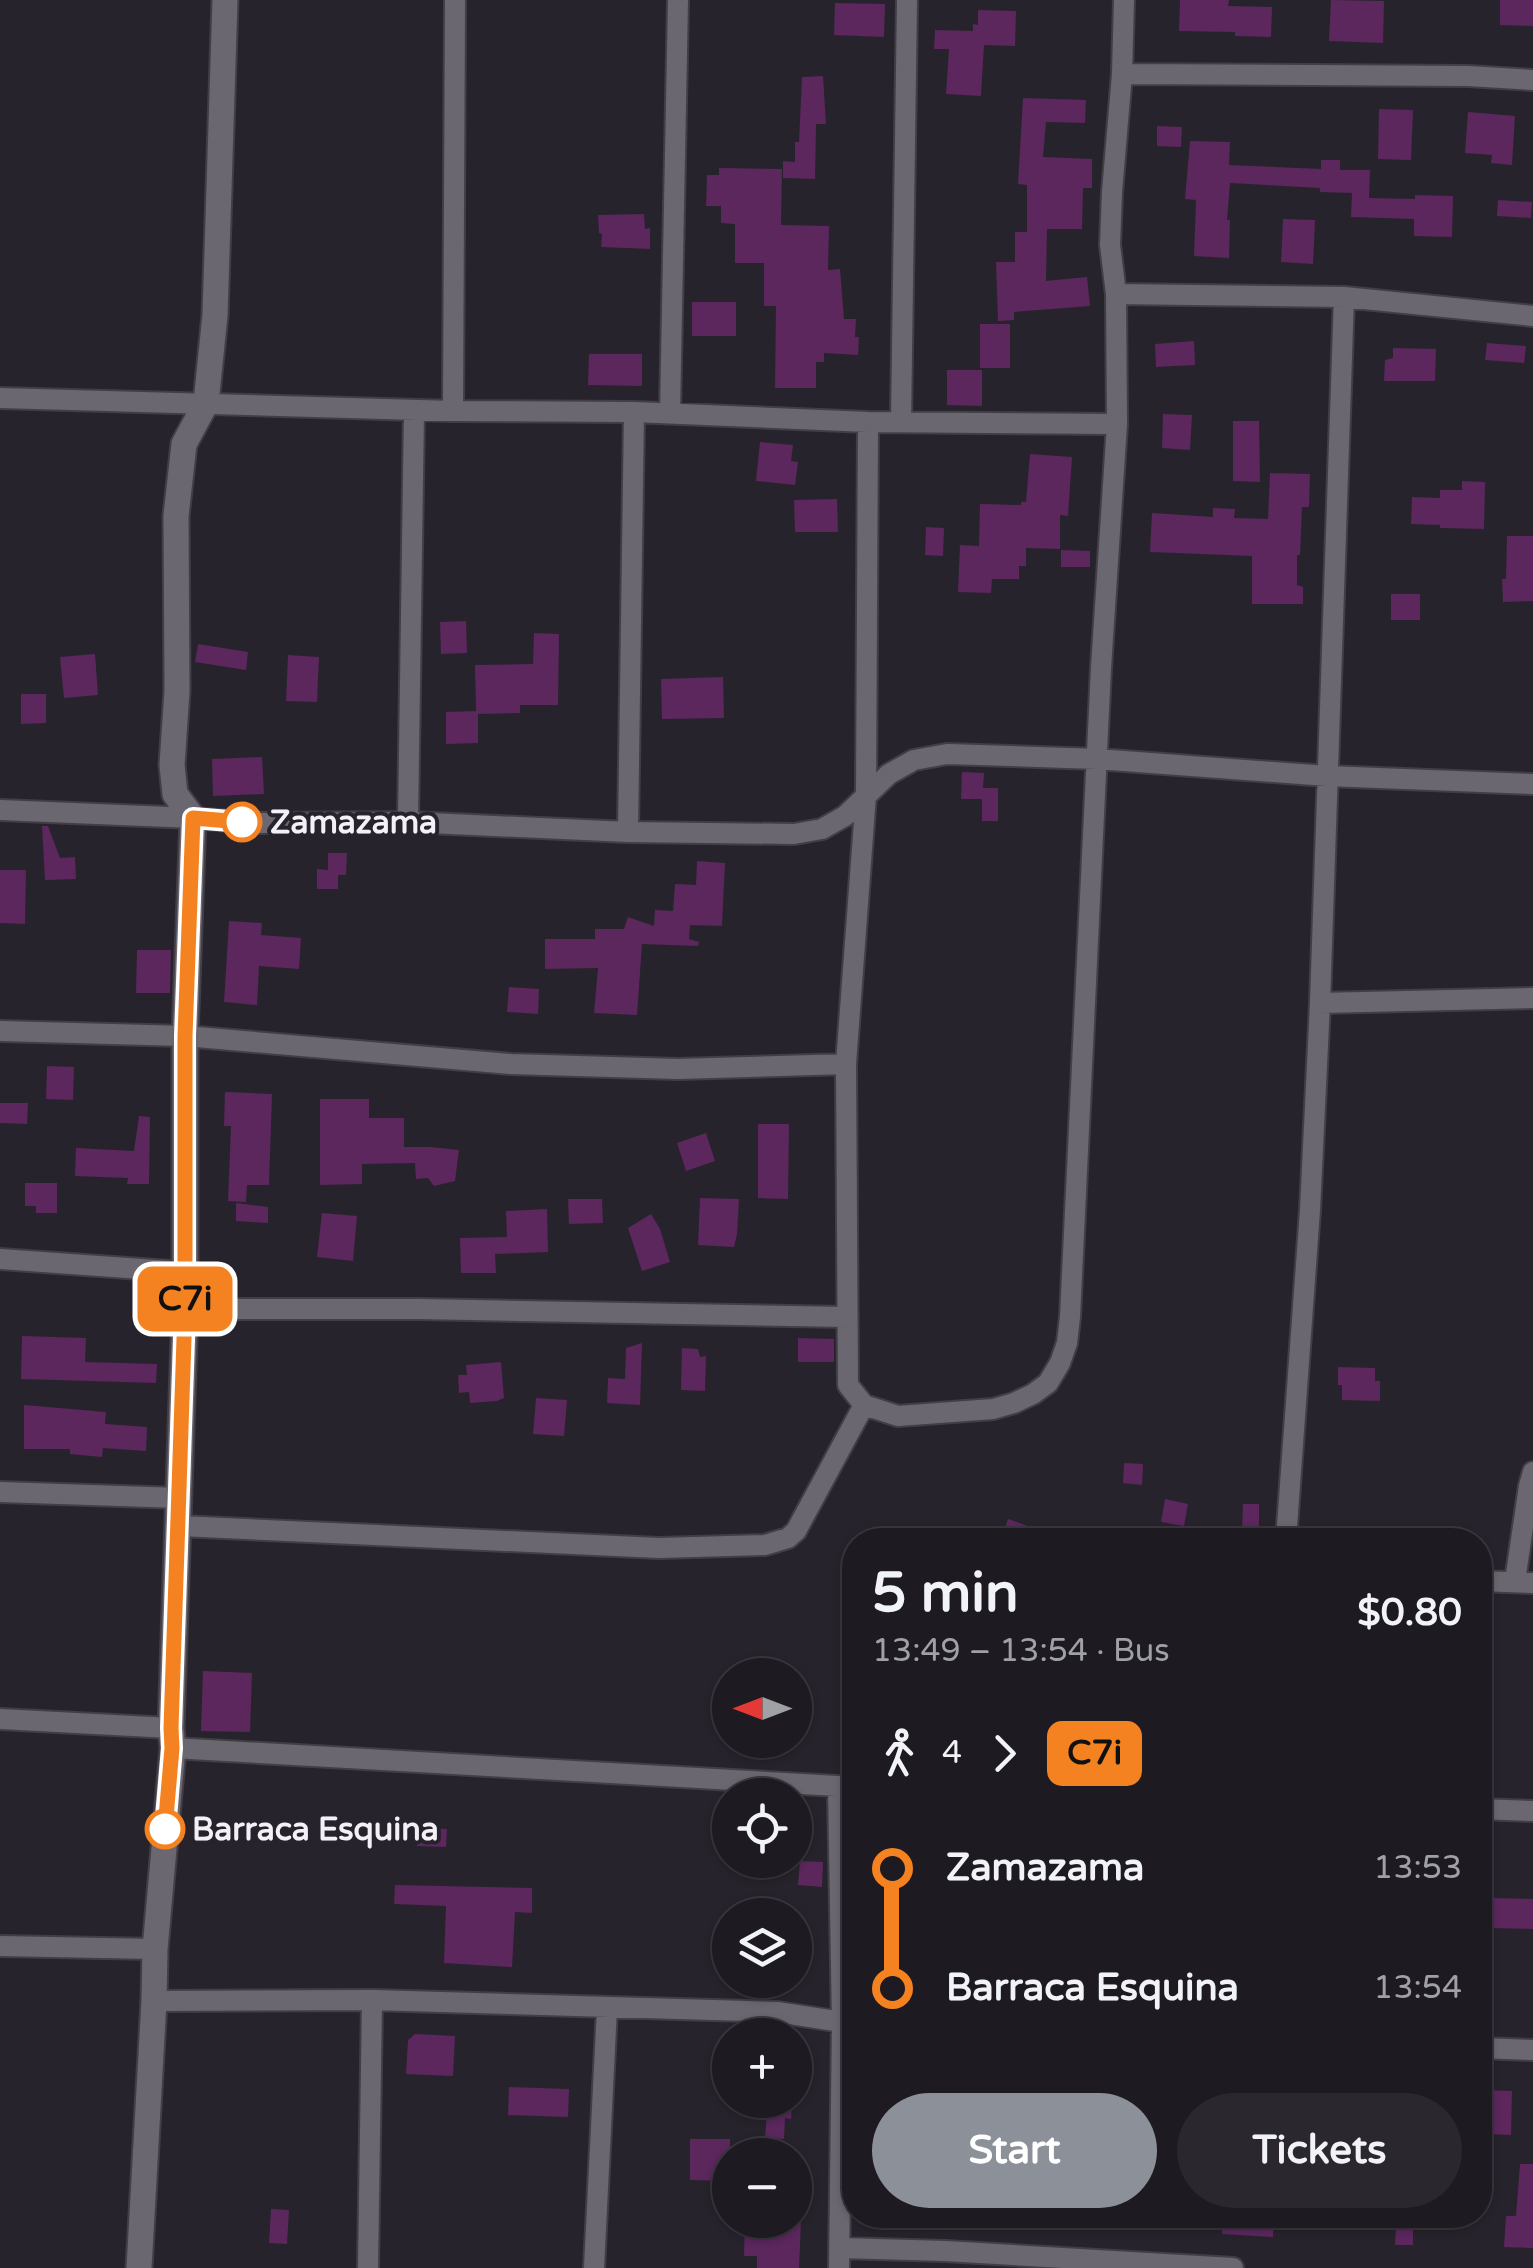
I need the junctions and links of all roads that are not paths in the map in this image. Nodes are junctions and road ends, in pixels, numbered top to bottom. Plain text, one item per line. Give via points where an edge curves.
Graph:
1 (225, 0) edge
2 (455, 0) edge
3 (678, 0) edge
4 (907, 0) edge
5 (1124, 0) edge
6 (1122, 74) junction
7 (1533, 80) edge
8 (1116, 294) junction
9 (1344, 298) junction
10 (1533, 316) edge
11 (0, 398) edge
12 (206, 404) junction
13 (414, 410) junction
14 (453, 411) junction
15 (634, 412) junction
16 (670, 413) junction
17 (868, 422) junction
18 (901, 422) junction
19 (1117, 424) junction
20 (1097, 760) junction
21 (1326, 776) junction
22 (1533, 784) edge
23 (866, 795) junction
24 (0, 810) edge
25 (193, 818) junction
26 (408, 822) junction
27 (628, 832) junction
28 (1533, 998) edge
29 (1320, 1003) junction
30 (0, 1030) edge
31 (185, 1036) junction
32 (846, 1064) junction
33 (0, 1259) edge
34 (184, 1272) junction
35 (185, 1309) junction
36 (847, 1317) junction
37 (864, 1405) junction
38 (1533, 1472) edge
39 (0, 1492) edge
40 (180, 1498) junction
41 (180, 1526) junction
42 (1287, 1528) edge
43 (1492, 1581) edge
44 (1524, 1582) edge
45 (0, 1718) edge
46 (172, 1738) junction
47 (842, 1787) edge
48 (1492, 1809) edge
49 (1533, 1811) edge
50 (0, 1946) edge
51 (154, 1949) junction
52 (372, 2000) junction
53 (154, 2001) junction
54 (607, 2008) junction
55 (842, 2023) edge
56 (1492, 2048) edge
57 (1533, 2050) edge
58 (842, 2206) edge
59 (840, 2258) edge
60 (139, 2268) edge
61 (368, 2268) edge
62 (594, 2268) edge
63 (1233, 2268) edge

1 - 12 street
2 - 14 street
3 - 16 street
4 - 18 street
5 - 6 street
6 - 7 street
6 - 8 street via 1110,244
8 - 9 street
8 - 19 street
9 - 10 street
9 - 21 street
11 - 12 street
12 - 13 street
12 - 25 street via 184,444 176,516 172,764 175,794
13 - 14 street
13 - 26 street
14 - 15 street
15 - 16 street
15 - 27 street
16 - 17 street
17 - 18 street
17 - 23 street
18 - 19 street
19 - 20 street
20 - 21 street
20 - 23 street via 947,754 914,760
20 - 37 street via 1067,1343 1060,1363 1033,1394 993,1409 898,1416
21 - 22 street
21 - 29 street
23 - 27 street via 822,829 794,834
23 - 32 street
24 - 25 street
25 - 26 street
25 - 31 street
26 - 27 street
28 - 29 street
29 - 42 street
30 - 31 street
31 - 32 street via 511,1064
31 - 34 street
32 - 36 street
33 - 34 street
34 - 35 street
35 - 36 street
35 - 40 street
36 - 37 street via 848,1385
37 - 41 street via 796,1531 765,1545 659,1548
38 - 44 street
39 - 40 street
40 - 41 street
41 - 46 street
43 - 44 street
45 - 46 street
46 - 47 street
46 - 51 street
48 - 49 street
50 - 51 street
51 - 53 street
52 - 53 street
52 - 54 street
52 - 61 street
53 - 60 street
54 - 55 street via 777,2012
54 - 62 street
56 - 57 street
58 - 59 street
59 - 63 street via 945,2252

